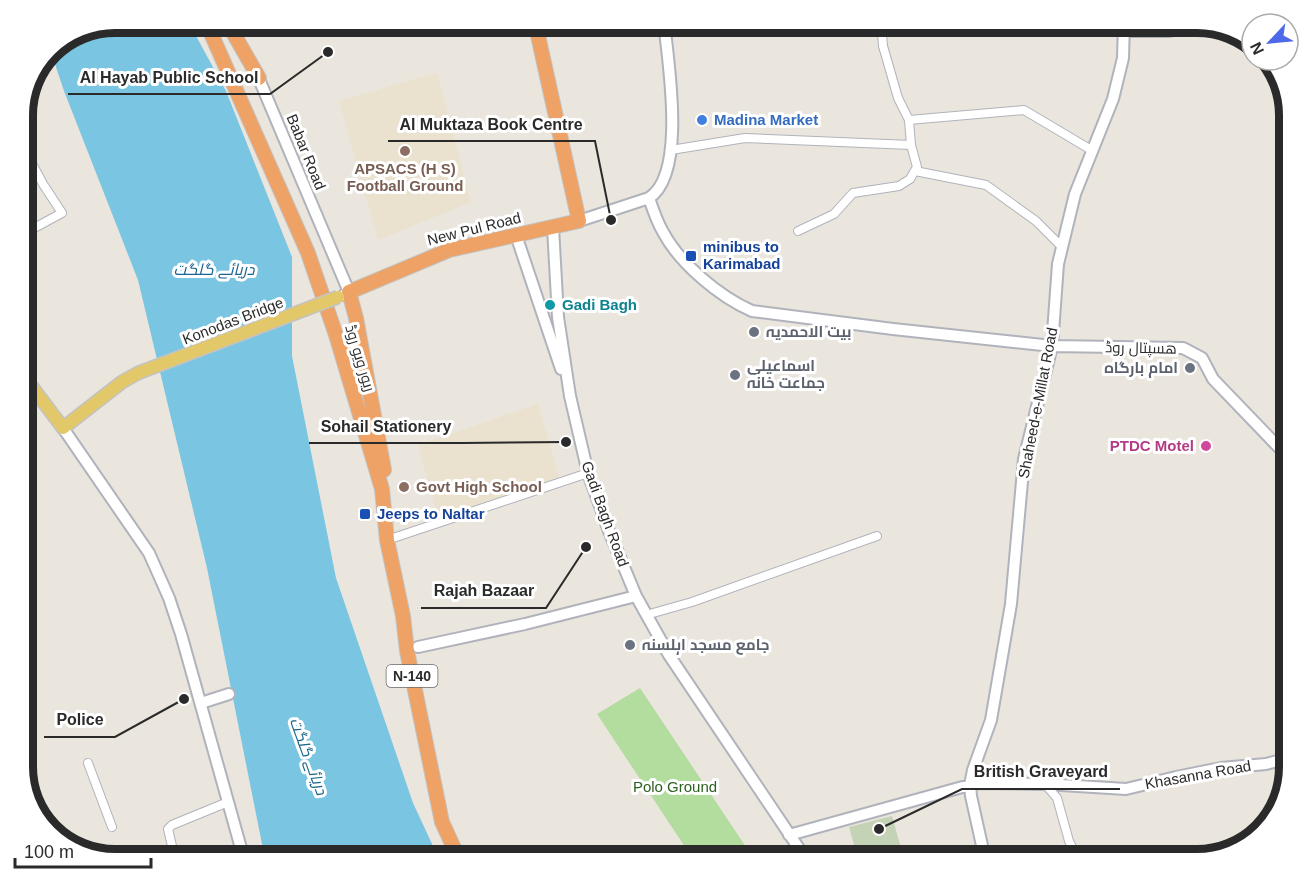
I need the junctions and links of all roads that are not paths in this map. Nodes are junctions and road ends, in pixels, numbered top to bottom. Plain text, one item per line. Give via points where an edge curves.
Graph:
1 (211, 33) edge
2 (233, 33) edge
3 (240, 33) edge
4 (537, 33) edge
5 (665, 33) edge
6 (882, 33) edge
7 (1124, 33) edge
8 (258, 78) junction
9 (909, 120) junction
10 (911, 145) junction
11 (671, 150) junction
12 (1093, 151) junction
13 (33, 166) edge
14 (915, 171) junction
15 (649, 198) junction
16 (579, 221) junction
17 (553, 227) junction
18 (33, 229) edge
19 (798, 231) dead end
20 (516, 235) junction
21 (1062, 246) junction
22 (344, 295) junction
23 (558, 316) junction
24 (544, 320) junction
25 (1052, 346) junction
26 (33, 388) edge
27 (570, 396) junction
28 (63, 428) junction
29 (1279, 447) edge
30 (588, 473) junction
31 (382, 489) junction
32 (877, 536) dead end
33 (387, 540) junction
34 (636, 596) junction
35 (646, 615) junction
36 (418, 647) dead end
37 (229, 694) dead end
38 (201, 703) junction
39 (1279, 761) edge
40 (88, 763) dead end
41 (1045, 783) junction
42 (970, 785) junction
43 (228, 802) junction
44 (112, 827) dead end
45 (789, 835) junction
46 (173, 849) edge
47 (241, 849) edge
48 (454, 849) edge
49 (799, 849) edge
50 (983, 849) edge
51 (1073, 849) edge

1 - 31 highway, ریور ویو روڈ via 308,254
2 - 8 highway
3 - 8 main road, Babar Road
4 - 16 highway
5 - 11 main road via 673,105
6 - 9 street via 898,98
7 - 12 main road, Shaheed-e-Millat Road via 1123,58 1113,99
8 - 22 main road, Babar Road
9 - 10 street
9 - 12 street via 1024,110
10 - 11 street via 745,138
10 - 14 street
11 - 15 main road via 661,187
12 - 21 main road, Shaheed-e-Millat Road
13 - 18 street via 62,213
14 - 19 street via 899,186 853,193 834,214
14 - 21 street via 986,185 1036,221
15 - 16 main road
15 - 25 main road, ھسپتال روڈ via 663,234 675,250 719,292 752,311
16 - 17 highway
17 - 20 highway, New Pul Road
17 - 23 main road, Gadi Bagh Road
20 - 22 highway, New Pul Road via 431,256
20 - 24 main road, Gadi Bagh Road
21 - 25 main road, Shaheed-e-Millat Road
22 - 28 main road, Konodas Bridge, bridge via 138,373
22 - 31 highway, N-140 via 356,318 384,465
23 - 24 main road
23 - 27 main road, Gadi Bagh Road
24 - 27 main road, Gadi Bagh Road
25 - 29 main road, ھسپتال روڈ via 1183,348 1202,358 1214,379
25 - 42 main road, Shaheed-e-Millat Road via 1024,459 1011,604 991,720
26 - 28 main road
27 - 30 main road, Gadi Bagh Road
28 - 38 main road via 149,553 169,598
30 - 33 street
30 - 34 main road, Gadi Bagh Road
31 - 33 highway, ریور ویو روڈ / N-140
32 - 35 street
33 - 48 highway, ریور ویو روڈ / N-140 via 442,822
34 - 35 main road, Gadi Bagh Road
34 - 36 main road
35 - 45 main road, Gadi Bagh Road
37 - 38 main road
38 - 43 main road
39 - 41 main road, Khasanna Road via 1221,768 1126,789
40 - 44 street
41 - 42 main road, Khasanna Road
41 - 51 street via 1057,798
42 - 45 main road, Khasanna Road
42 - 50 main road, Shaheed-e-Millat Road
43 - 46 street via 172,825 168,829
43 - 47 main road
45 - 49 main road, Gadi Bagh Road

